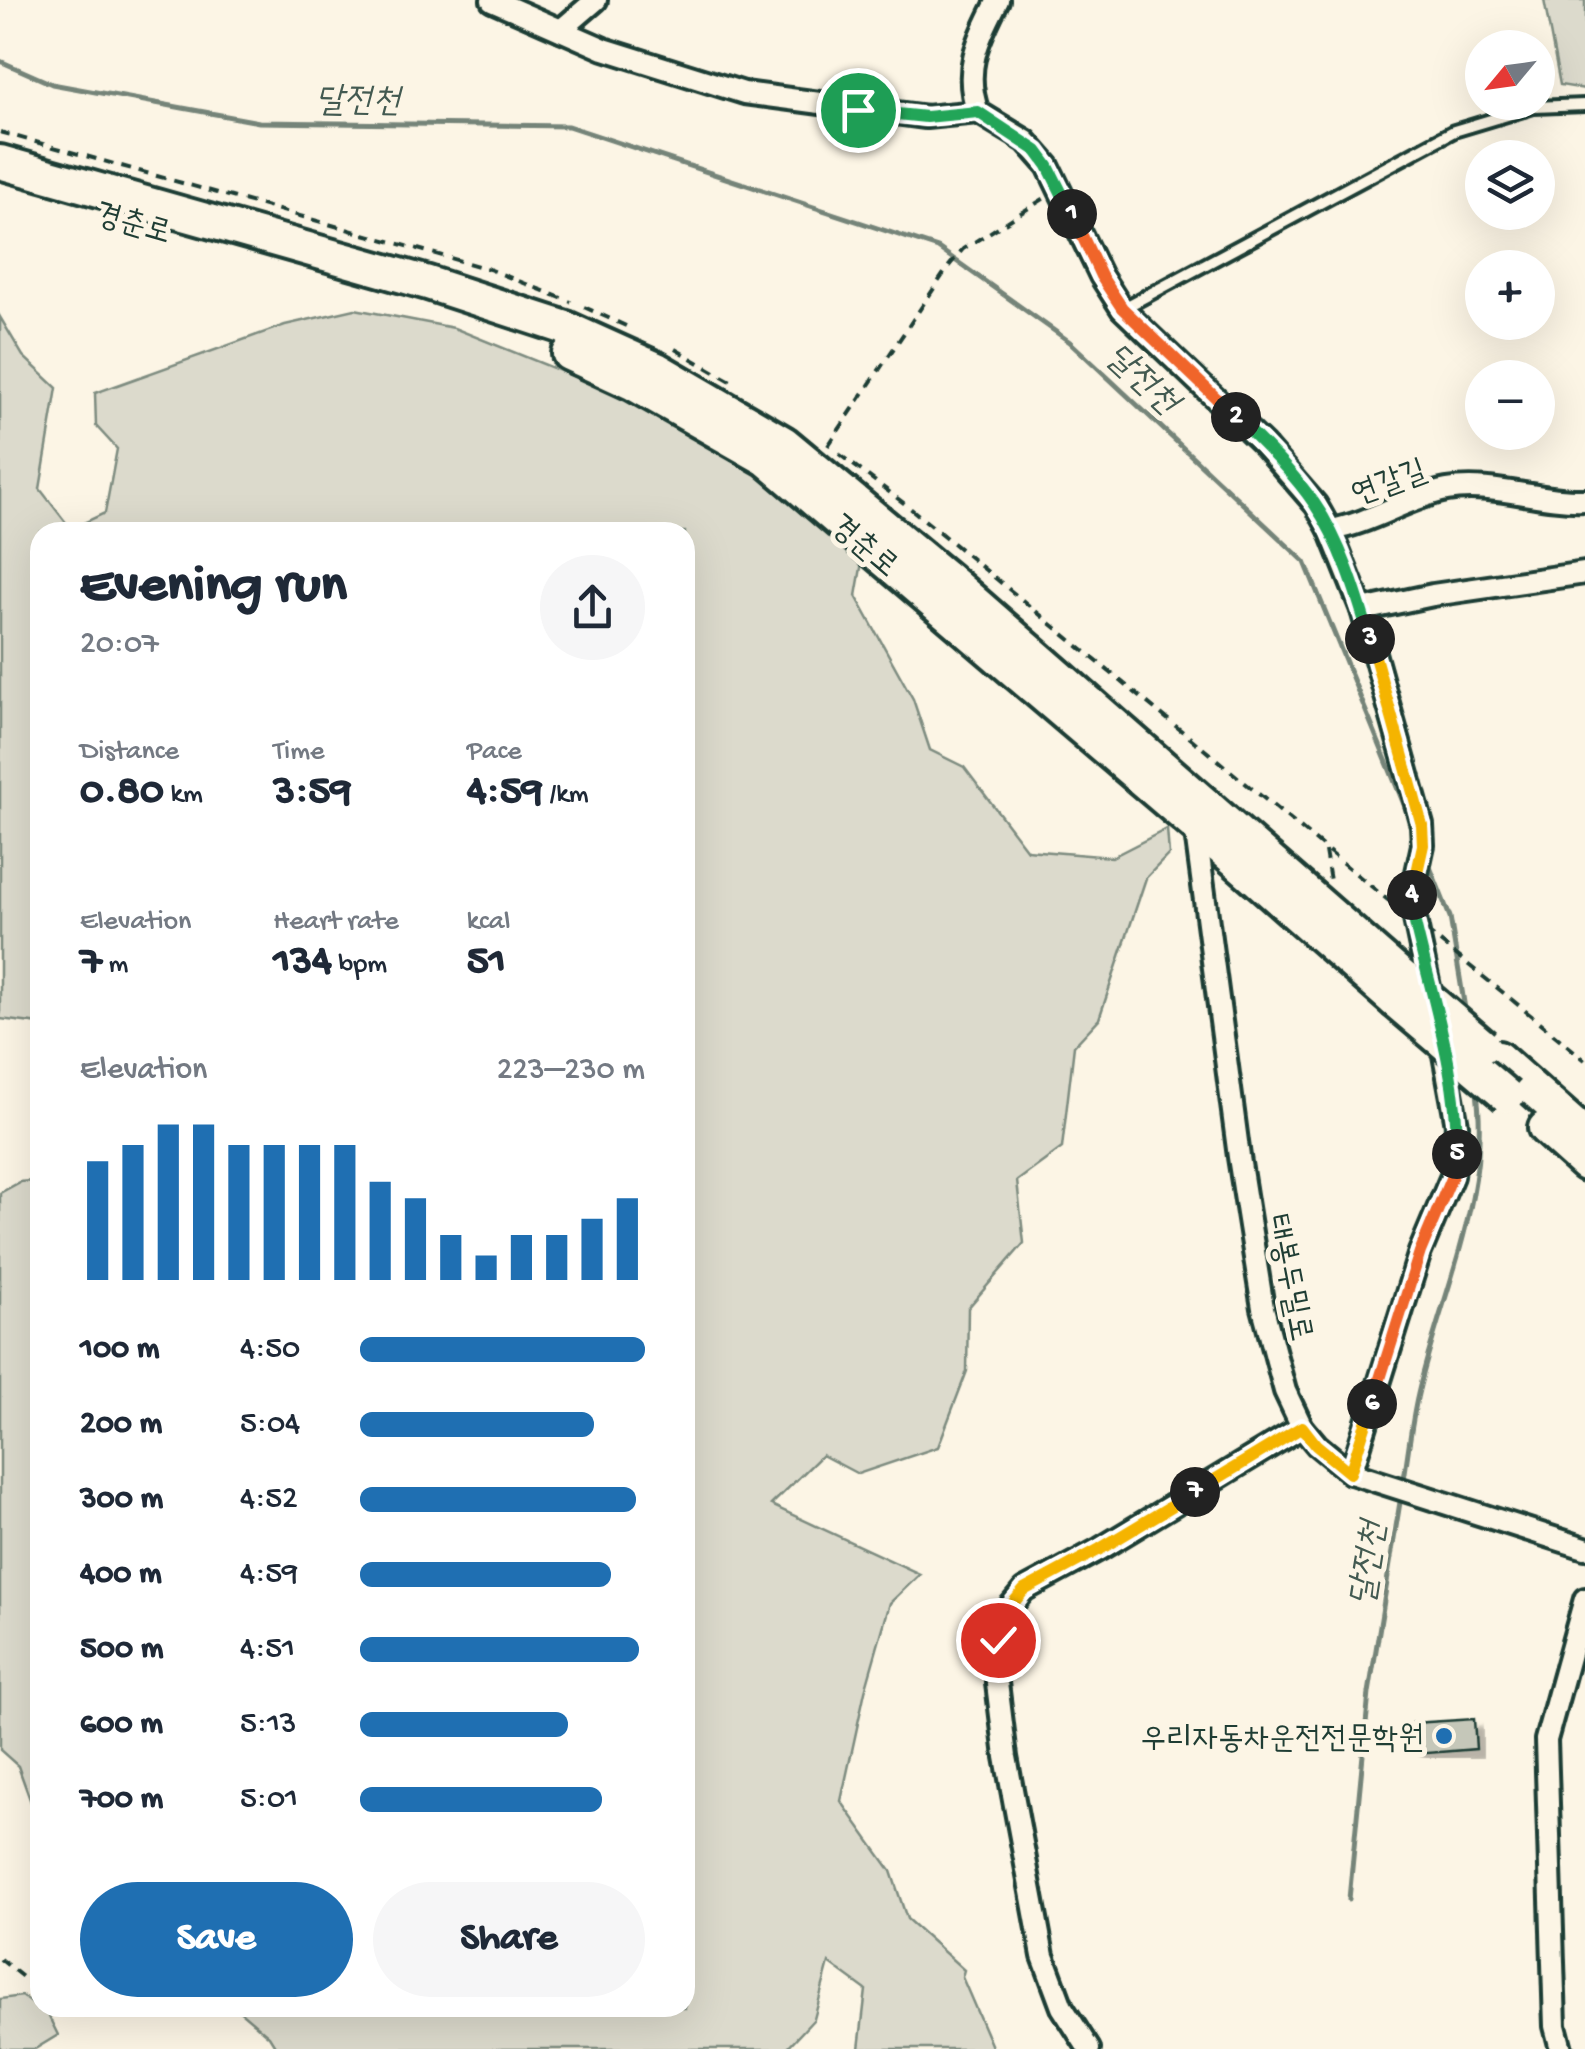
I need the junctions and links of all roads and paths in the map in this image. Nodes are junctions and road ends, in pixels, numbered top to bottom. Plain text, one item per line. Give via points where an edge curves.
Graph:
1 (492, 0) edge
2 (596, 0) edge
3 (998, 0) edge
4 (561, 30) junction
5 (1585, 105) edge
6 (978, 112) junction
7 (0, 162) edge
8 (0, 184) edge
9 (1060, 189) junction
10 (1122, 308) junction
11 (828, 446) dead end
12 (1585, 500) edge
13 (1330, 530) junction
14 (1585, 572) edge
15 (1362, 610) junction
16 (1194, 825) junction
17 (1404, 904) junction
18 (1400, 990) junction
19 (1585, 1060) edge
20 (1585, 1134) edge
21 (1585, 1164) edge
22 (1302, 1427) junction
23 (1350, 1473) junction
24 (1585, 1548) edge
25 (1585, 1599) edge
26 (0, 1959) edge
27 (30, 1981) edge
28 (1089, 2049) edge
29 (1561, 2049) edge

1 - 4 street
2 - 4 street
3 - 6 street via 974,48 970,74
4 - 6 street via 744,93 907,116
5 - 10 lane via 1534,106 1454,131
6 - 9 street via 1037,151
7 - 18 main road, 경춘로 via 566,328 673,378 784,443 949,580
8 - 16 main road, 경춘로 via 384,292 555,347 634,384 766,459
9 - 10 street
9 - 11 path via 963,250
10 - 13 street via 1275,456
12 - 13 street, 연갈길 via 1468,488 1423,496 1372,520
13 - 15 street
14 - 15 street
15 - 17 street via 1422,825 1423,845
16 - 18 main road, 경춘로
16 - 22 street, 태봉두밀로 via 1263,1308
17 - 19 path, bridge
17 - 23 street via 1446,1060 1456,1155
18 - 20 main road, 경춘로, bridge via 1498,1058
18 - 21 main road, 경춘로, bridge
22 - 23 street, 태봉두밀로
22 - 28 street via 1024,1590 1005,1613 997,1683 1043,1956 1062,2007
23 - 24 street, 태봉두밀로
25 - 29 street via 1546,1740
26 - 27 path

